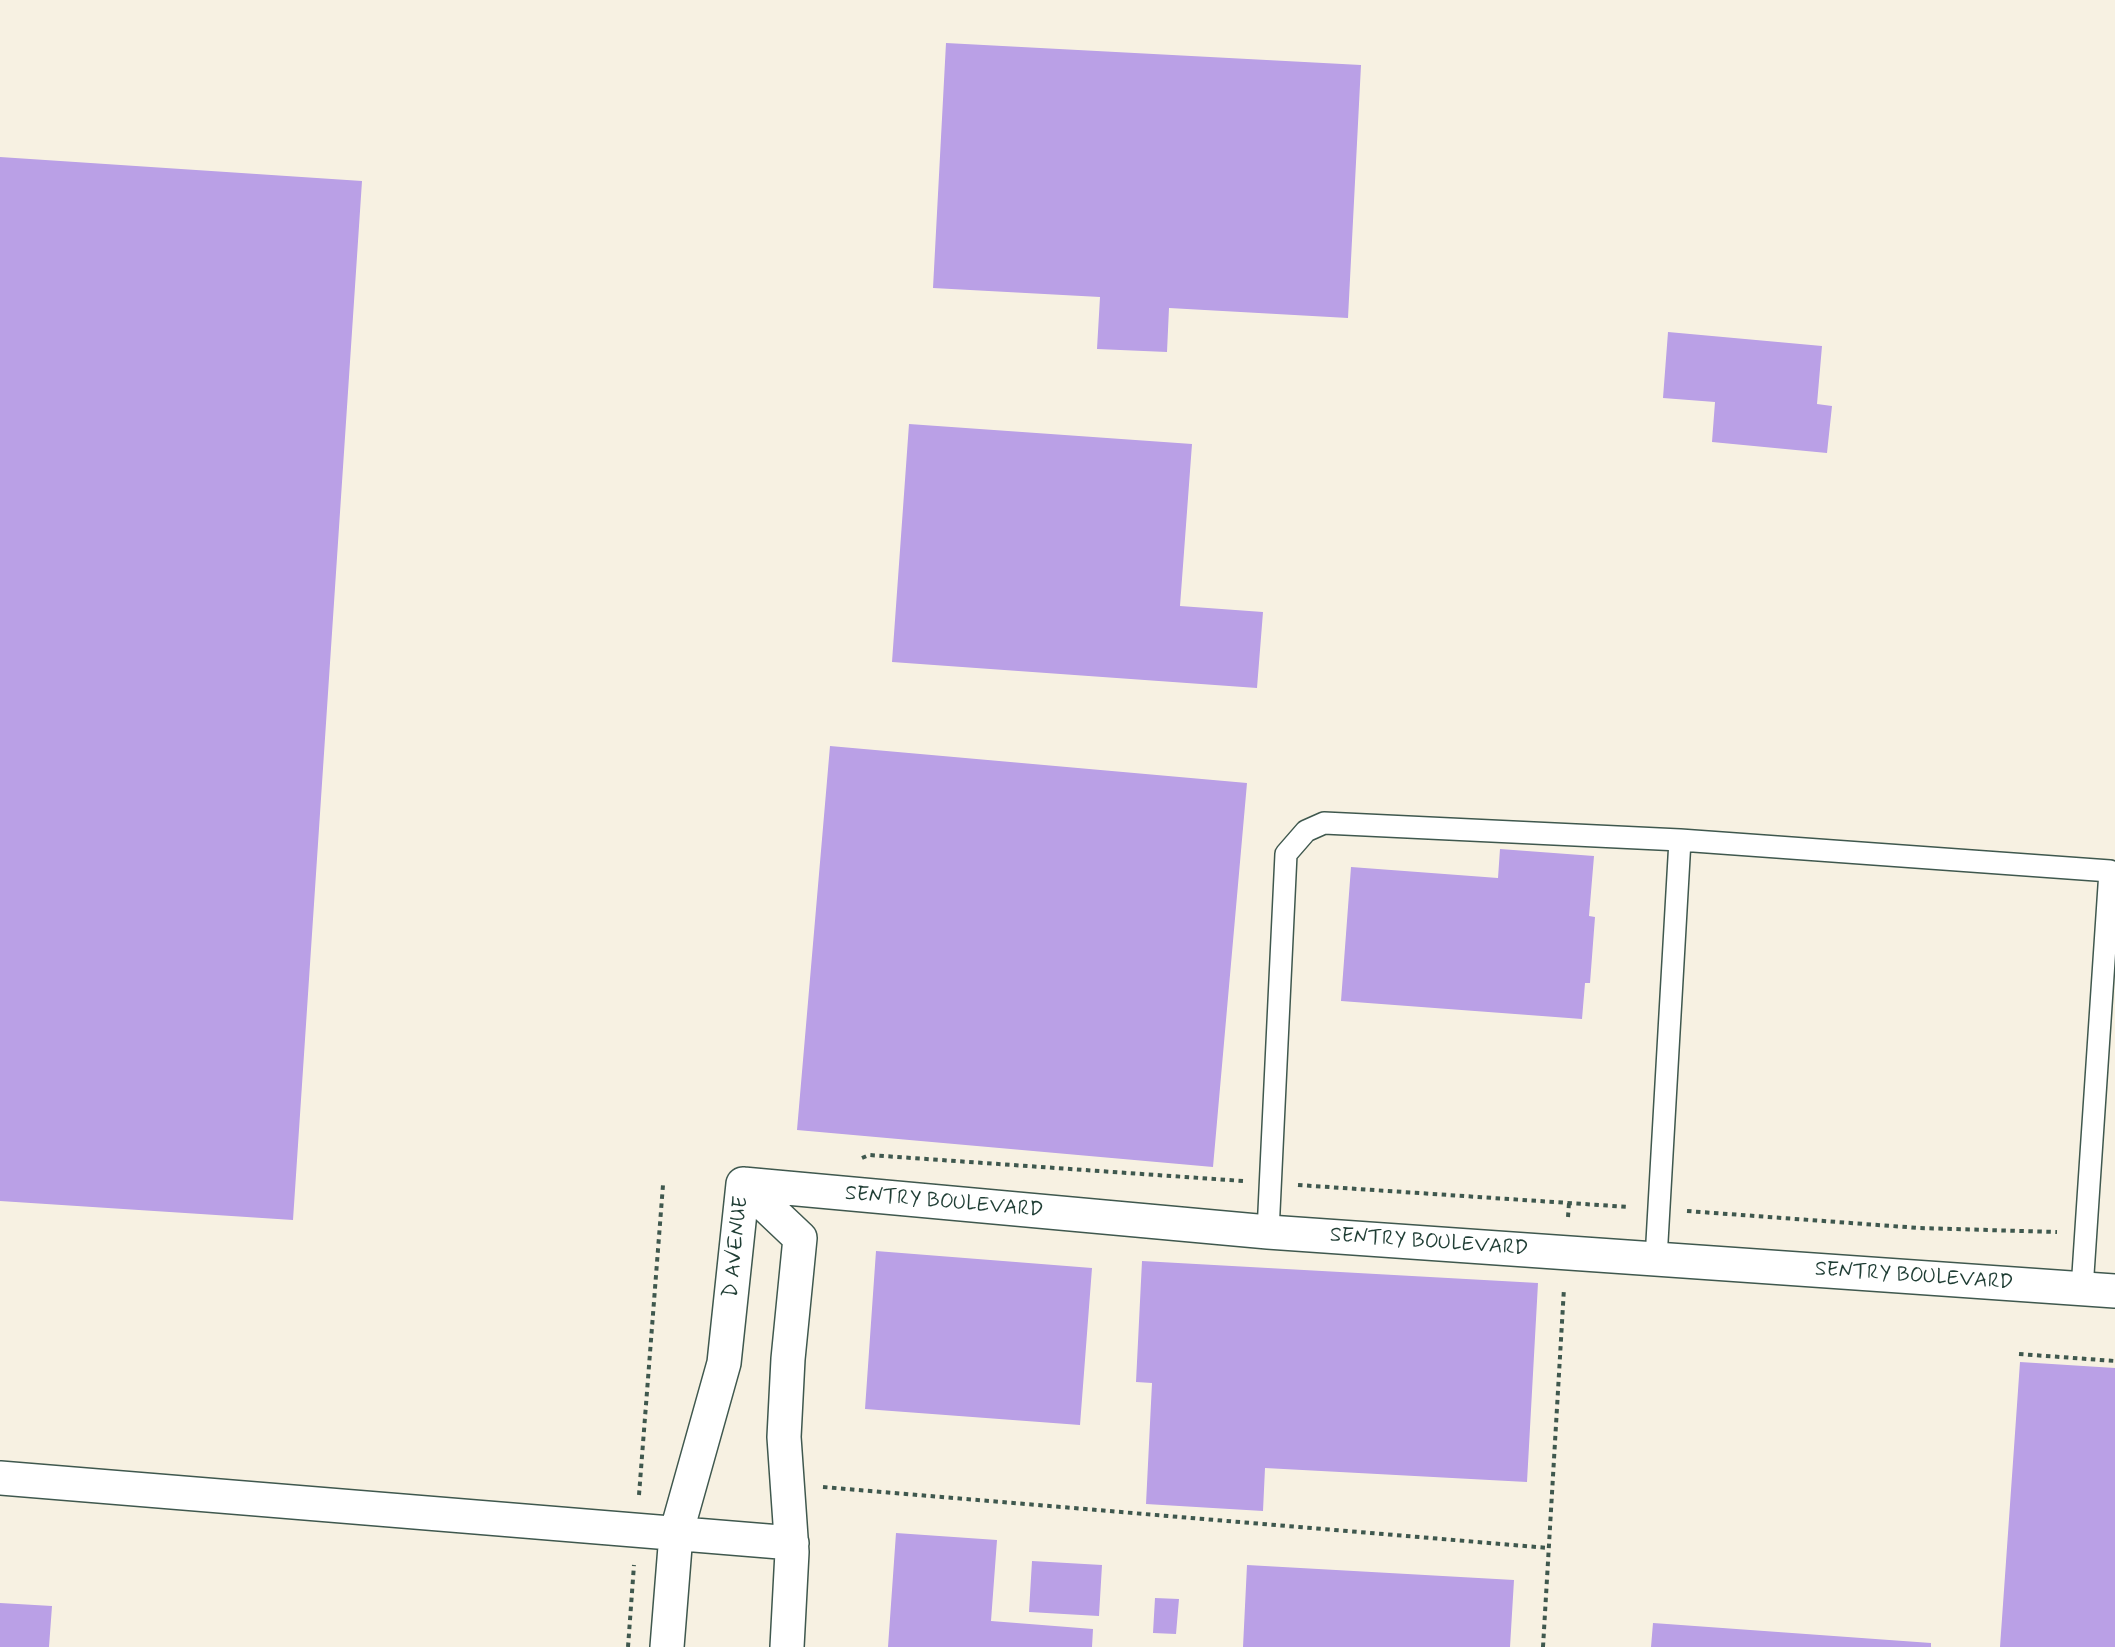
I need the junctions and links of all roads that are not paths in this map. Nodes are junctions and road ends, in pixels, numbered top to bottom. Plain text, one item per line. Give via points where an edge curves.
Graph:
1 (1680, 840) junction
2 (2113, 871) edge
3 (743, 1184) junction
4 (1268, 1232) junction
5 (1656, 1259) junction
6 (2082, 1289) junction
7 (2115, 1291) edge
8 (0, 1478) edge
9 (676, 1534) junction
10 (792, 1543) junction
11 (667, 1647) edge
12 (786, 1647) edge

1 - 2 lane
1 - 4 lane via 1324,823 1306,831 1286,854
1 - 5 lane
2 - 6 lane
3 - 4 street, SENTRY BOULEVARD
3 - 9 street, D AVENUE via 724,1363
3 - 10 street, D AVENUE via 800,1238 783,1437
4 - 5 street, SENTRY BOULEVARD
5 - 6 street, SENTRY BOULEVARD
6 - 7 street, SENTRY BOULEVARD
8 - 9 street
9 - 10 street
9 - 11 street, D AVENUE
10 - 12 street, D AVENUE

